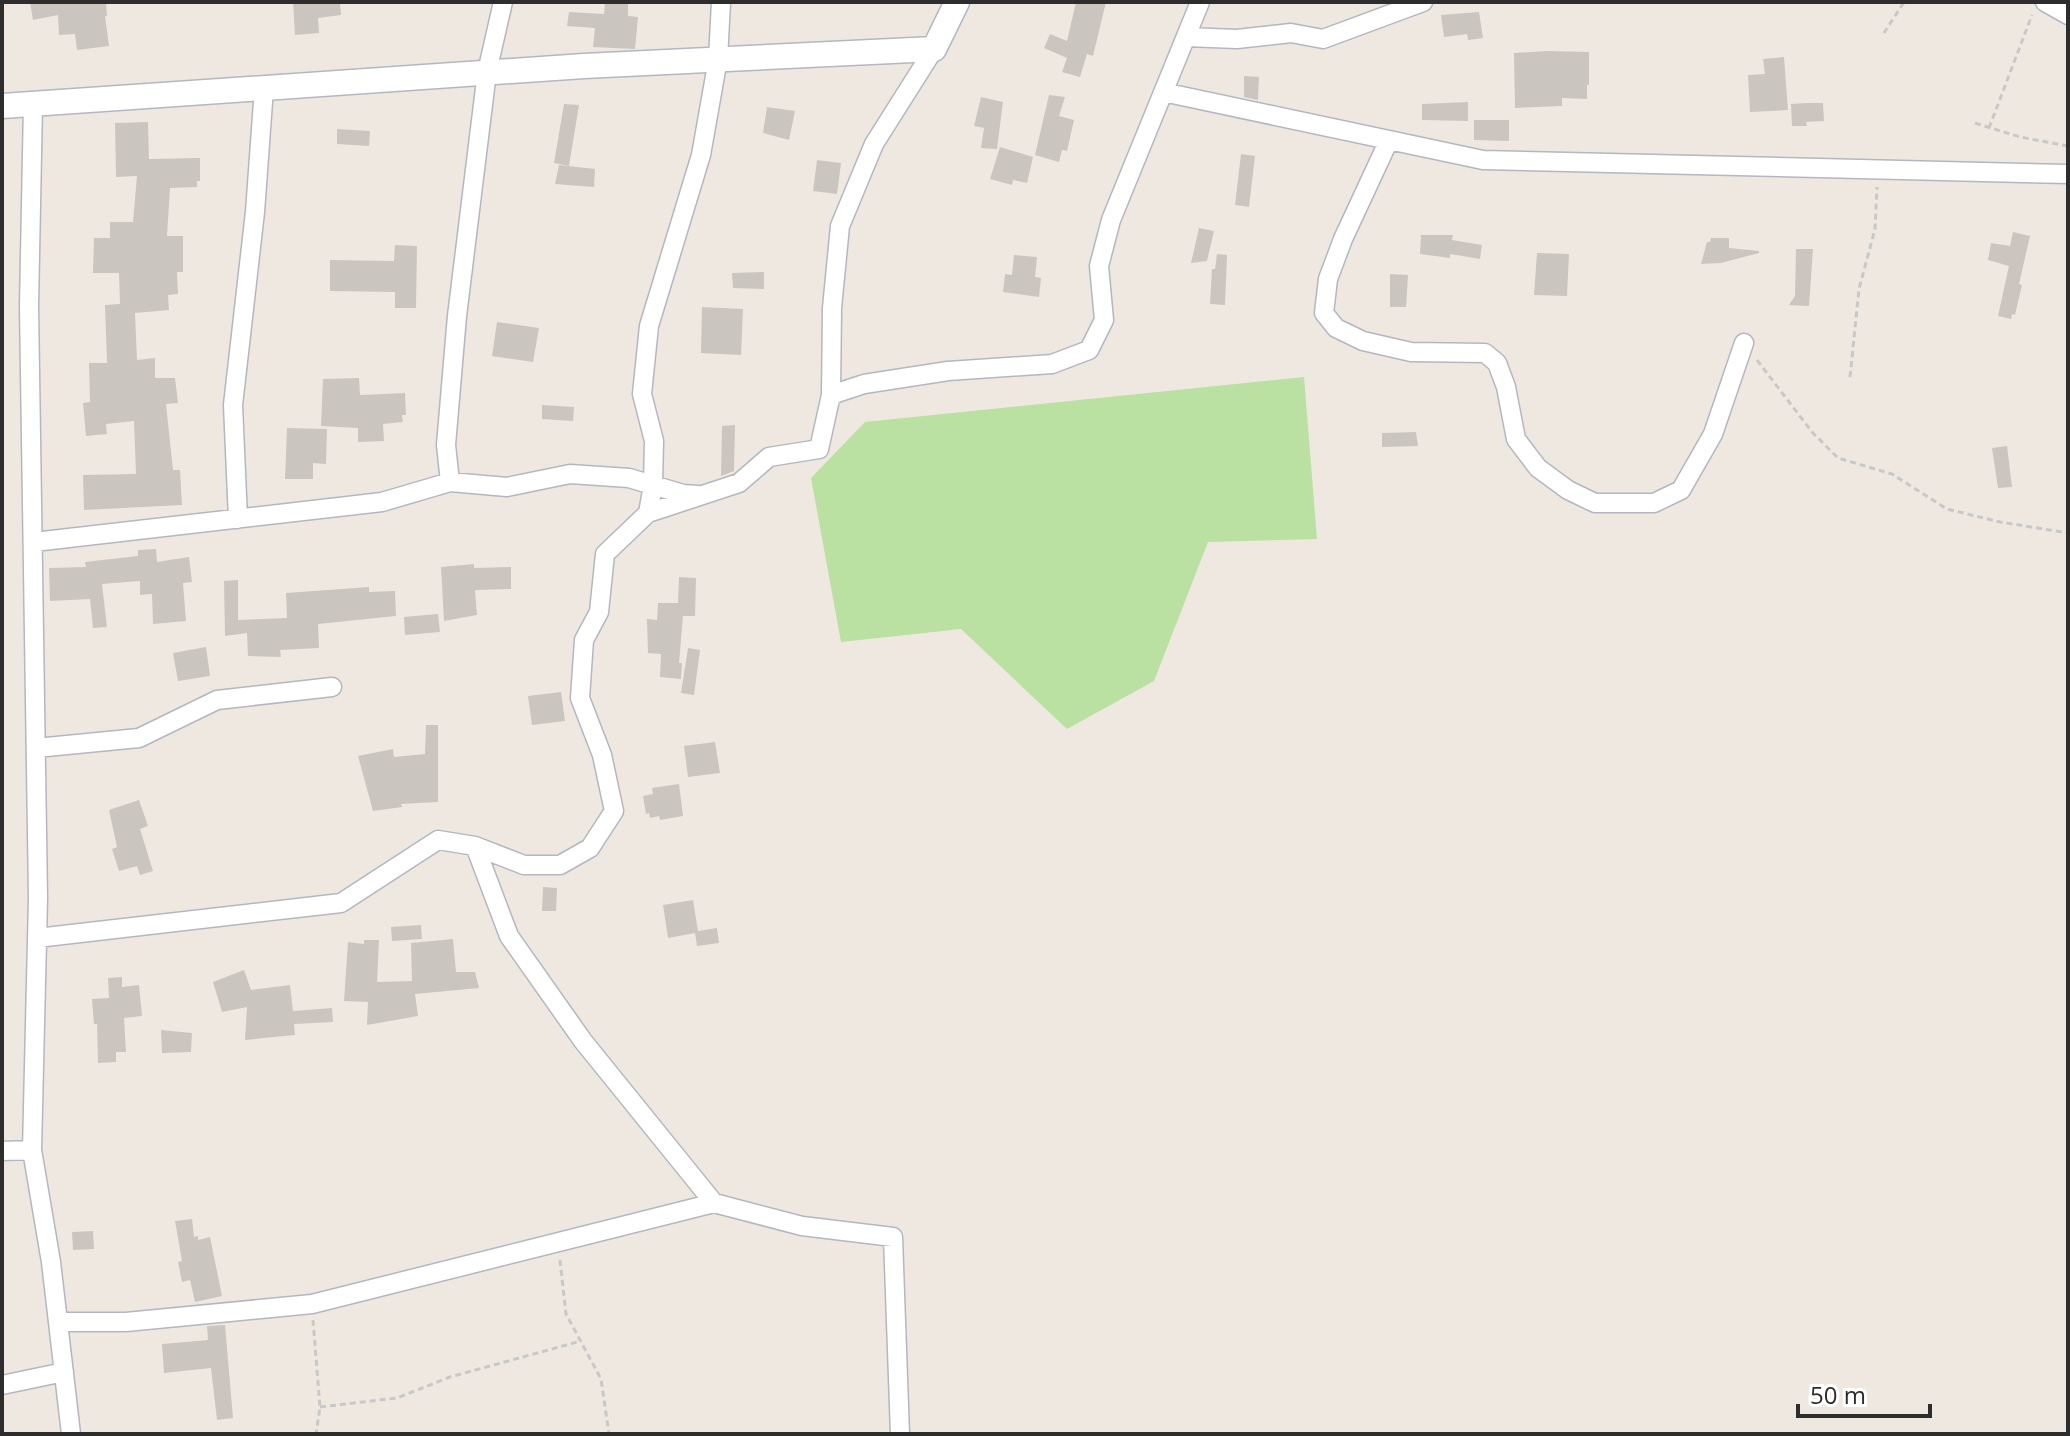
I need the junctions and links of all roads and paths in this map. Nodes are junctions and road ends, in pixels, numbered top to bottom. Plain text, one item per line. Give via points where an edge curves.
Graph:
1 (503, 2) edge
2 (721, 2) edge
3 (957, 2) edge
4 (1200, 2) edge
5 (1423, 2) edge
6 (1904, 2) edge
7 (2039, 8) edge
8 (2068, 15) edge
9 (1884, 33) dead end
10 (1186, 37) junction
11 (934, 49) junction
12 (718, 59) junction
13 (487, 72) junction
14 (264, 88) junction
15 (1163, 92) junction
16 (33, 104) junction
17 (2, 106) edge
18 (1975, 123) dead end
19 (1989, 128) junction
20 (1389, 140) junction
21 (2068, 146) edge
22 (1879, 168) junction
23 (2068, 174) edge
24 (1744, 343) joint
25 (1850, 377) dead end
26 (831, 395) junction
27 (450, 482) junction
28 (653, 485) junction
29 (701, 496) junction
30 (648, 513) junction
31 (238, 519) junction
32 (2068, 533) edge
33 (34, 542) junction
34 (332, 687) dead end
35 (36, 748) junction
36 (475, 846) junction
37 (37, 938) junction
38 (32, 1150) junction
39 (2, 1151) edge
40 (714, 1203) junction
41 (557, 1242) junction
42 (312, 1304) junction
43 (58, 1322) junction
44 (581, 1341) junction
45 (64, 1372) junction
46 (2, 1385) edge
47 (320, 1407) junction
48 (71, 1434) edge
49 (316, 1434) edge
50 (609, 1434) edge
51 (900, 1434) edge

1 - 13 street
2 - 12 street
3 - 11 street
4 - 10 street
5 - 10 street via 1323,39 1291,33
6 - 9 path
7 - 8 street
7 - 19 path
10 - 15 street
11 - 12 street
11 - 26 street via 874,144 840,226
12 - 13 street
12 - 28 street via 701,155 649,326 642,394 654,441
13 - 14 street
13 - 27 street via 457,316 446,445
14 - 16 street
14 - 31 street via 233,405
15 - 20 street
15 - 26 street via 1111,220 1099,266 1104,320 1089,350 1052,364 948,371 864,384
16 - 17 street
16 - 33 street via 29,306
18 - 19 path
19 - 21 path
20 - 22 street via 1483,160
20 - 24 street via 1343,239 1328,279 1324,313 1336,328 1363,341 1411,352 1485,353 1497,363 1506,387 1516,439 1538,468 1568,490 1595,503 1654,503 1681,490 1713,434
22 - 23 street
22 - 25 path via 1875,229 1859,289
24 - 32 path via 1838,458 1892,474 1947,509
26 - 29 street via 819,449 769,457 739,483
27 - 28 street via 507,487 570,474
27 - 31 street via 382,502
28 - 29 street
28 - 30 street
29 - 30 street
30 - 36 street via 605,554 599,612 584,640 580,698 602,755 614,811 590,848 560,865 524,865
31 - 33 street
33 - 35 street
34 - 35 street via 217,700 139,738
35 - 37 street
36 - 37 street via 438,840 341,903
36 - 40 street via 509,936 583,1041
37 - 38 street
38 - 39 street
38 - 43 street
40 - 41 street
40 - 51 street via 802,1226 893,1237
41 - 42 street
41 - 44 path via 566,1314
42 - 43 street via 126,1322
42 - 47 path
43 - 45 street
44 - 47 path via 450,1377 397,1398
44 - 50 path via 601,1379
45 - 46 street
45 - 48 street
47 - 49 path

